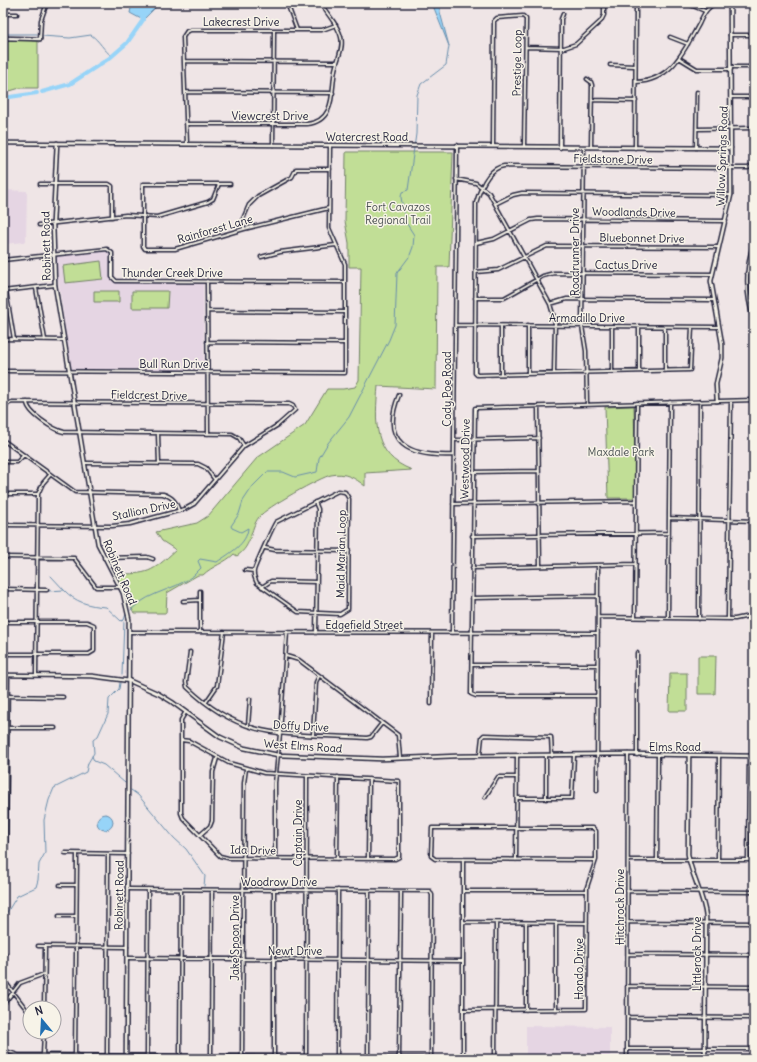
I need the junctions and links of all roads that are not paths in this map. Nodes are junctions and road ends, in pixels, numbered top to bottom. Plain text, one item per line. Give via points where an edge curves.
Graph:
1 (47, 3) edge
2 (287, 3) edge
3 (321, 3) edge
4 (604, 3) edge
5 (636, 3) edge
6 (716, 3) edge
7 (730, 3) edge
8 (705, 11) junction
9 (3, 14) edge
10 (17, 14) dead end
11 (563, 14) dead end
12 (336, 25) junction
13 (274, 30) junction
14 (297, 30) junction
15 (730, 35) junction
16 (754, 35) edge
17 (670, 37) dead end
18 (3, 38) edge
19 (40, 39) joint
20 (688, 44) junction
21 (526, 47) junction
22 (561, 48) junction
23 (679, 58) junction
24 (184, 61) junction
25 (273, 61) junction
26 (337, 62) junction
27 (610, 65) dead end
28 (635, 66) junction
29 (754, 67) edge
30 (731, 68) junction
31 (587, 79) dead end
32 (636, 82) junction
33 (185, 92) junction
34 (273, 92) junction
35 (697, 92) dead end
36 (333, 93) junction
37 (732, 97) junction
38 (754, 97) edge
39 (592, 100) junction
40 (636, 101) junction
41 (186, 124) junction
42 (273, 124) junction
43 (731, 128) junction
44 (754, 128) edge
45 (697, 129) junction
46 (3, 143) edge
47 (57, 143) junction
48 (187, 144) junction
49 (330, 144) junction
50 (273, 145) junction
51 (457, 145) junction
52 (494, 146) junction
53 (524, 146) junction
54 (591, 147) junction
55 (560, 148) junction
56 (584, 148) junction
57 (635, 148) junction
58 (696, 148) junction
59 (731, 148) junction
60 (584, 166) junction
61 (754, 166) edge
62 (731, 168) junction
63 (330, 169) junction
64 (456, 179) junction
65 (40, 184) dead end
66 (54, 184) junction
67 (218, 184) junction
68 (230, 184) dead end
69 (482, 187) junction
70 (583, 193) junction
71 (731, 195) junction
72 (495, 204) junction
73 (329, 208) junction
74 (112, 217) junction
75 (143, 217) junction
76 (584, 219) junction
77 (726, 221) junction
78 (53, 223) junction
79 (39, 225) dead end
80 (244, 229) junction
81 (510, 232) junction
82 (754, 242) edge
83 (476, 243) junction
84 (336, 245) junction
85 (583, 246) junction
86 (718, 247) junction
87 (53, 254) junction
88 (524, 256) junction
89 (261, 257) dead end
90 (3, 260) edge
91 (476, 272) junction
92 (583, 273) junction
93 (747, 273) junction
94 (712, 274) junction
95 (754, 274) edge
96 (536, 280) junction
97 (207, 281) junction
98 (345, 282) junction
99 (55, 285) junction
100 (36, 288) junction
101 (3, 291) edge
102 (6, 291) junction
103 (475, 298) junction
104 (583, 299) junction
105 (713, 300) junction
106 (550, 304) junction
107 (750, 305) junction
108 (754, 306) edge
109 (207, 311) junction
110 (345, 312) junction
111 (754, 320) edge
112 (455, 325) junction
113 (528, 325) junction
114 (475, 326) junction
115 (502, 326) junction
116 (556, 326) junction
117 (582, 326) junction
118 (612, 326) junction
119 (639, 326) junction
120 (665, 327) junction
121 (692, 327) junction
122 (718, 327) junction
123 (3, 339) edge
124 (14, 339) junction
125 (45, 340) junction
126 (64, 340) junction
127 (207, 342) junction
128 (344, 343) junction
129 (3, 371) edge
130 (70, 371) junction
131 (638, 371) junction
132 (665, 371) junction
133 (207, 372) junction
134 (586, 372) junction
135 (612, 372) junction
136 (501, 374) junction
137 (528, 374) junction
138 (554, 374) junction
139 (399, 394) dead end
140 (754, 400) edge
141 (700, 401) junction
142 (717, 401) junction
143 (731, 401) junction
144 (27, 402) junction
145 (75, 402) junction
146 (670, 402) junction
147 (637, 403) junction
148 (207, 404) junction
149 (587, 405) junction
150 (3, 406) edge
151 (538, 406) junction
152 (294, 408) joint
153 (80, 433) junction
154 (158, 434) junction
155 (208, 434) junction
156 (539, 438) junction
157 (3, 440) edge
158 (454, 440) junction
159 (473, 440) junction
160 (244, 446) junction
161 (24, 455) junction
162 (454, 455) junction
163 (3, 462) edge
164 (85, 464) junction
165 (159, 464) junction
166 (539, 470) junction
167 (473, 472) junction
168 (50, 475) junction
169 (215, 480) junction
170 (3, 494) edge
171 (38, 494) junction
172 (89, 494) junction
173 (636, 501) junction
174 (315, 502) junction
175 (540, 503) junction
176 (453, 504) junction
177 (472, 504) junction
178 (179, 511) junction
179 (668, 518) junction
180 (699, 520) junction
181 (730, 520) junction
182 (754, 521) edge
183 (3, 525) edge
184 (38, 525) junction
185 (94, 526) junction
186 (636, 533) junction
187 (669, 533) junction
188 (540, 535) junction
189 (472, 536) junction
190 (264, 548) junction
191 (317, 550) junction
192 (349, 551) junction
193 (3, 557) edge
194 (37, 557) junction
195 (104, 558) junction
196 (153, 559) dead end
197 (636, 564) junction
198 (598, 565) junction
199 (540, 566) junction
200 (472, 568) junction
201 (245, 570) dead end
202 (254, 572) junction
203 (317, 582) junction
204 (120, 587) junction
205 (262, 587) junction
206 (3, 589) edge
207 (37, 590) junction
208 (47, 590) dead end
209 (200, 591) dead end
210 (598, 596) junction
211 (472, 598) junction
212 (200, 600) junction
213 (183, 601) dead end
214 (316, 613) junction
215 (754, 615) edge
216 (598, 617) junction
217 (635, 618) junction
218 (668, 618) junction
219 (728, 618) junction
220 (699, 619) junction
221 (3, 622) edge
222 (37, 622) junction
223 (130, 632) junction
224 (200, 632) junction
225 (224, 632) junction
226 (287, 632) junction
227 (316, 633) junction
228 (432, 633) junction
229 (452, 633) junction
230 (472, 633) junction
231 (598, 633) junction
232 (190, 652) dead end
233 (637, 653) dead end
234 (3, 654) edge
235 (36, 654) junction
236 (286, 656) junction
237 (472, 665) junction
238 (597, 665) junction
239 (3, 675) edge
240 (8, 675) junction
241 (36, 675) junction
242 (319, 676) junction
243 (130, 682) junction
244 (3, 696) edge
245 (8, 696) junction
246 (597, 696) junction
247 (63, 697) dead end
248 (250, 699) dead end
249 (206, 702) junction
250 (431, 704) dead end
251 (186, 712) junction
252 (382, 723) junction
253 (248, 726) junction
254 (3, 728) edge
255 (8, 728) junction
256 (54, 728) dead end
257 (280, 734) junction
258 (313, 735) junction
259 (181, 740) junction
260 (628, 754) junction
261 (278, 755) junction
262 (574, 755) junction
263 (597, 755) junction
264 (637, 755) junction
265 (658, 755) junction
266 (689, 755) junction
267 (480, 756) junction
268 (517, 756) junction
269 (546, 756) junction
270 (552, 756) junction
271 (719, 756) junction
272 (749, 756) junction
273 (754, 756) edge
274 (217, 758) junction
275 (3, 759) edge
276 (7, 759) junction
277 (400, 760) junction
278 (246, 769) junction
279 (275, 775) junction
280 (306, 776) junction
281 (338, 777) junction
282 (517, 777) junction
283 (369, 779) junction
284 (3, 790) edge
285 (7, 790) junction
286 (597, 791) dead end
287 (486, 797) dead end
288 (517, 798) junction
289 (546, 798) junction
290 (3, 822) edge
291 (7, 822) junction
292 (516, 828) junction
293 (200, 835) junction
294 (4, 852) edge
295 (65, 854) dead end
296 (76, 854) junction
297 (108, 854) junction
298 (128, 854) junction
299 (243, 858) junction
300 (275, 859) junction
301 (306, 859) junction
302 (337, 859) junction
303 (368, 859) junction
304 (463, 859) junction
305 (516, 860) junction
306 (596, 860) junction
307 (628, 860) junction
308 (657, 860) junction
309 (689, 860) junction
310 (718, 860) junction
311 (748, 860) junction
312 (754, 860) edge
313 (60, 885) dead end
314 (76, 885) junction
315 (127, 889) junction
316 (148, 889) junction
317 (181, 890) junction
318 (212, 890) junction
319 (243, 890) junction
320 (274, 890) junction
321 (306, 890) junction
322 (338, 890) junction
323 (369, 890) junction
324 (400, 891) junction
325 (464, 891) junction
326 (587, 891) junction
327 (627, 891) junction
328 (700, 892) junction
329 (754, 892) edge
330 (59, 916) dead end
331 (76, 916) junction
332 (463, 922) junction
333 (627, 922) junction
334 (496, 923) junction
335 (526, 923) junction
336 (556, 923) junction
337 (587, 923) junction
338 (706, 923) junction
339 (754, 923) edge
340 (38, 946) dead end
341 (45, 946) junction
342 (76, 947) junction
343 (107, 947) junction
344 (127, 947) junction
345 (628, 954) junction
346 (705, 954) junction
347 (754, 955) edge
348 (127, 958) junction
349 (148, 959) junction
350 (180, 959) junction
351 (212, 959) junction
352 (243, 959) junction
353 (274, 959) junction
354 (306, 960) junction
355 (338, 960) junction
356 (369, 960) junction
357 (400, 960) junction
358 (431, 960) junction
359 (463, 960) junction
360 (44, 974) junction
361 (3, 979) edge
362 (627, 986) junction
363 (706, 986) junction
364 (754, 987) edge
365 (13, 992) junction
366 (44, 1000) edge
367 (22, 1004) edge
368 (3, 1005) edge
369 (463, 1010) junction
370 (495, 1010) junction
371 (526, 1010) junction
372 (556, 1010) junction
373 (627, 1017) junction
374 (705, 1017) junction
375 (754, 1018) edge
376 (44, 1040) edge
377 (627, 1049) junction
378 (705, 1049) junction
379 (754, 1049) edge
380 (3, 1050) edge
381 (7, 1052) junction
382 (44, 1055) junction
383 (75, 1056) junction
384 (107, 1056) junction
385 (147, 1056) junction
386 (180, 1056) junction
387 (211, 1056) junction
388 (126, 1057) edge
389 (274, 1057) junction
390 (306, 1057) junction
391 (337, 1057) junction
392 (242, 1058) edge
393 (368, 1058) edge
394 (399, 1058) junction
395 (5, 1059) edge
396 (463, 1059) edge
397 (495, 1059) edge
398 (627, 1059) edge
399 (705, 1059) edge

1 - 19 street via 41,20
2 - 14 street
3 - 12 street, Viewcrest Drive
4 - 22 street via 603,18 599,24 576,44
5 - 8 street via 686,3
5 - 28 street
6 - 8 street
7 - 15 street, Willow Springs Road
8 - 20 street
9 - 10 street
11 - 22 street
12 - 14 street, Lakecrest Drive via 325,30
12 - 26 street, Viewcrest Drive via 342,40
13 - 14 street, Lakecrest Drive
13 - 24 street, Lakecrest Drive via 190,30 183,37
13 - 25 street
15 - 16 street
15 - 30 street, Willow Springs Road
17 - 20 street
18 - 19 street
20 - 23 street
21 - 22 street
21 - 52 street, Prestige Loop via 525,17 495,19
21 - 53 street, Prestige Loop
22 - 55 street
23 - 30 street via 696,69
23 - 32 street via 661,76
24 - 25 street
24 - 33 street, Lakecrest Drive
25 - 26 street
25 - 34 street
26 - 36 street, Viewcrest Drive
27 - 28 street
28 - 32 street
29 - 30 street
30 - 37 street, Willow Springs Road
31 - 39 street via 591,82
32 - 40 street
33 - 34 street
33 - 41 street, Lakecrest Drive
34 - 36 street
34 - 42 street
35 - 45 street
36 - 42 street, Viewcrest Drive via 329,109 318,121 307,124
37 - 38 street
37 - 43 street, Willow Springs Road
39 - 40 street
39 - 54 street
40 - 57 street
41 - 42 street, Viewcrest Drive
41 - 48 street, Lakecrest Drive
42 - 50 street
43 - 44 street
43 - 45 street
43 - 59 street, Willow Springs Road
45 - 58 street
46 - 47 street, Watercrest Road
47 - 48 street, Watercrest Road
47 - 66 street, Robinett Road
48 - 50 street, Watercrest Road
49 - 50 street, Watercrest Road
49 - 51 street, Watercrest Road
49 - 63 street
51 - 52 street, Watercrest Road
51 - 64 street, Cody Poe Road
52 - 53 street, Watercrest Road
53 - 55 street, Watercrest Road
54 - 56 street, Watercrest Road
54 - 57 street, Watercrest Road
55 - 56 street, Watercrest Road
56 - 60 street, Roadrunner Drive
57 - 58 street, Watercrest Road
58 - 59 street, Watercrest Road
59 - 62 street, Willow Springs Road
60 - 62 street, Fieldstone Drive
60 - 69 street, Fieldstone Drive via 502,166 494,169
60 - 70 street, Roadrunner Drive
61 - 62 street, Fieldstone Drive
62 - 71 street, Willow Springs Road
63 - 73 street
63 - 80 street via 296,169 292,177 258,196 249,205 243,219
64 - 69 street via 468,180
64 - 112 street, Cody Poe Road
65 - 66 street
66 - 74 street via 109,184 112,186
66 - 78 street, Robinett Road
67 - 68 street
67 - 75 street via 214,196 208,202 157,217
67 - 75 street, Rainforest Lane via 143,184
69 - 72 street
69 - 83 street, Fieldstone Drive via 476,203
70 - 71 street
70 - 72 street via 522,193
70 - 76 street, Roadrunner Drive
71 - 77 street, Willow Springs Road
72 - 81 street
73 - 80 street, Rainforest Lane
73 - 84 street via 329,228
74 - 75 street
74 - 78 street
75 - 80 street, Rainforest Lane via 143,246 147,250 175,249
76 - 77 street, Woodlands Drive
76 - 81 street, Woodlands Drive via 530,220
76 - 85 street, Roadrunner Drive
77 - 86 street, Willow Springs Road
78 - 79 street
78 - 87 street, Robinett Road
81 - 83 street, Woodlands Drive
81 - 88 street
82 - 93 street
83 - 91 street, Fieldstone Drive
84 - 89 street
84 - 98 street via 345,264
85 - 86 street, Bluebonnet Drive
85 - 88 street, Bluebonnet Drive via 547,246
85 - 92 street, Roadrunner Drive
86 - 94 street, Willow Springs Road
87 - 90 street, Thunder Creek Drive
87 - 97 street, Thunder Creek Drive via 108,249 112,254 112,277 116,281
87 - 99 street, Robinett Road
88 - 91 street, Bluebonnet Drive via 498,270
88 - 96 street
91 - 103 street, Fieldstone Drive
92 - 94 street, Cactus Drive
92 - 96 street, Cactus Drive via 552,273
92 - 104 street, Roadrunner Drive
93 - 95 street
93 - 107 street
94 - 105 street, Willow Springs Road
96 - 103 street, Cactus Drive via 504,298
96 - 106 street
97 - 98 street, Thunder Creek Drive
97 - 109 street
98 - 110 street
99 - 100 street
99 - 126 street, Robinett Road
100 - 102 street
100 - 125 street
101 - 102 street
102 - 124 street
103 - 114 street, Fieldstone Drive
104 - 105 street
104 - 106 street via 560,299
104 - 117 street, Roadrunner Drive
105 - 122 street, Willow Springs Road
106 - 116 street
107 - 108 street
107 - 111 street
109 - 110 street
109 - 127 street
110 - 128 street
112 - 114 street, Armadillo Drive
112 - 158 street, Cody Poe Road
113 - 115 street, Armadillo Drive
113 - 116 street, Armadillo Drive
113 - 137 street
114 - 115 street, Armadillo Drive
114 - 136 street, Fieldstone Drive via 475,373
115 - 136 street
116 - 117 street, Armadillo Drive
116 - 138 street
117 - 118 street, Armadillo Drive
117 - 134 street, Roadrunner Drive via 586,345
118 - 119 street, Armadillo Drive
118 - 135 street
119 - 120 street, Armadillo Drive
119 - 131 street
120 - 121 street, Armadillo Drive
120 - 132 street
121 - 122 street, Armadillo Drive
121 - 132 street via 690,370
122 - 142 street, Willow Springs Road via 722,353 716,384
123 - 124 street
124 - 125 street
125 - 126 street
126 - 130 street, Robinett Road
127 - 128 street
127 - 133 street
128 - 133 street, Bull Run Drive via 345,373
129 - 130 street, Bull Run Drive
130 - 133 street, Bull Run Drive
130 - 145 street, Robinett Road
131 - 132 street
131 - 135 street
133 - 148 street
134 - 135 street
134 - 138 street
134 - 149 street, Roadrunner Drive
136 - 137 street
137 - 138 street
139 - 162 street via 392,421 401,442 420,454
140 - 143 street, Westwood Drive
141 - 142 street, Westwood Drive
141 - 146 street, Westwood Drive
141 - 180 street
142 - 143 street, Westwood Drive
143 - 181 street
144 - 145 street, Fieldcrest Drive
144 - 150 street, Fieldcrest Drive via 12,402
144 - 153 street via 29,410 54,428 64,432
145 - 148 street, Fieldcrest Drive
145 - 153 street, Robinett Road
146 - 147 street, Westwood Drive
146 - 179 street
147 - 149 street, Westwood Drive
147 - 173 street
148 - 152 street, Fieldcrest Drive via 289,404
148 - 155 street
149 - 151 street, Westwood Drive
151 - 156 street
151 - 159 street, Westwood Drive via 476,407
152 - 160 street, Stallion Drive via 294,412 278,425
153 - 154 street
153 - 164 street, Robinett Road
154 - 155 street
154 - 165 street
155 - 160 street via 232,434 239,438
156 - 159 street
156 - 166 street
157 - 161 street
158 - 159 street
158 - 162 street, Cody Poe Road
159 - 167 street, Westwood Drive
160 - 169 street, Stallion Drive
161 - 163 street via 17,462
161 - 168 street
162 - 176 street, Cody Poe Road
164 - 165 street
164 - 172 street, Robinett Road
165 - 169 street via 200,465 206,468
166 - 167 street
166 - 175 street
167 - 177 street, Westwood Drive
168 - 171 street
168 - 172 street via 71,490
169 - 178 street, Stallion Drive via 194,504
170 - 171 street
171 - 184 street
172 - 178 street via 163,494 172,497
172 - 185 street, Robinett Road
173 - 175 street
173 - 186 street
174 - 190 street, Maid Marian Loop via 276,522
174 - 191 street via 318,509
174 - 192 street, Maid Marian Loop via 338,491 347,494 350,499
175 - 177 street
175 - 188 street
176 - 177 street
176 - 229 street, Cody Poe Road
177 - 189 street, Westwood Drive
178 - 185 street, Stallion Drive via 130,524
179 - 180 street
179 - 187 street
180 - 181 street
180 - 220 street
181 - 182 street
181 - 219 street
183 - 184 street, Stallion Drive
184 - 185 street, Stallion Drive
184 - 194 street
185 - 195 street, Robinett Road
186 - 187 street
186 - 188 street
186 - 197 street
187 - 218 street
188 - 189 street
188 - 199 street
189 - 200 street, Westwood Drive
190 - 191 street
190 - 202 street, Maid Marian Loop
191 - 192 street
191 - 203 street
192 - 214 street, Maid Marian Loop via 348,608 340,614
193 - 194 street
194 - 204 street via 74,558 96,587
194 - 207 street
195 - 196 street
195 - 204 street, Robinett Road
197 - 198 street
197 - 217 street
198 - 199 street
198 - 210 street
199 - 200 street
200 - 211 street, Westwood Drive
201 - 202 street
202 - 205 street, Maid Marian Loop
203 - 205 street via 271,581
203 - 214 street
204 - 223 street, Robinett Road via 127,606
205 - 214 street, Maid Marian Loop via 293,610
206 - 207 street
207 - 208 street
207 - 222 street
209 - 212 street
210 - 211 street
210 - 216 street
211 - 230 street, Westwood Drive
212 - 213 street
212 - 224 street
214 - 227 street
215 - 219 street
216 - 217 street
216 - 231 street
217 - 218 street
218 - 220 street
219 - 220 street
221 - 222 street
222 - 235 street
222 - 235 street via 87,622 94,625 94,651 92,654
223 - 224 street, Edgefield Street
223 - 243 street, Robinett Road
224 - 225 street, Edgefield Street
225 - 226 street, Edgefield Street
225 - 249 street via 217,686
226 - 227 street, Edgefield Street
226 - 236 street
227 - 228 street, Edgefield Street
228 - 229 street, Edgefield Street
228 - 250 street
229 - 230 street, Edgefield Street
230 - 231 street, Edgefield Street
230 - 237 street, Westwood Drive
231 - 238 street
232 - 249 street, Doffy Drive via 186,685
233 - 264 street
234 - 235 street
235 - 241 street
236 - 242 street via 296,658
236 - 257 street
237 - 238 street
237 - 246 street, Westwood Drive via 472,695
238 - 246 street
239 - 240 street, West Elms Road
240 - 241 street, West Elms Road
240 - 245 street
241 - 243 street, West Elms Road via 101,676
242 - 252 street
242 - 258 street via 316,682
243 - 251 street, West Elms Road via 160,694
243 - 298 street, Robinett Road
244 - 245 street
245 - 247 street
245 - 255 street
246 - 263 street
248 - 253 street
249 - 253 street, Doffy Drive via 231,719
251 - 259 street, Ida Drive via 181,720
251 - 261 street, West Elms Road via 211,731 238,745
252 - 258 street, Doffy Drive via 369,738
252 - 277 street via 399,737
253 - 257 street, Doffy Drive
254 - 255 street
255 - 256 street
255 - 276 street
257 - 258 street, Doffy Drive
257 - 261 street
259 - 274 street via 189,741
259 - 293 street, Ida Drive via 181,813
260 - 263 street, Elms Road
260 - 264 street, Elms Road
260 - 307 street, Hitchrock Drive
261 - 277 street, West Elms Road
261 - 279 street
262 - 263 street, West Elms Road
262 - 270 street, West Elms Road
262 - 289 street via 572,798
263 - 286 street
264 - 265 street, Elms Road
265 - 266 street, Elms Road
265 - 308 street
266 - 271 street, Elms Road
266 - 309 street, Littlerock Drive
267 - 268 street, West Elms Road
267 - 270 street via 484,736 548,736 552,739
267 - 277 street, West Elms Road
268 - 269 street, West Elms Road
268 - 282 street
269 - 270 street, West Elms Road
269 - 289 street
271 - 272 street, Elms Road
271 - 310 street
272 - 273 street, Elms Road
272 - 311 street
274 - 278 street
274 - 293 street via 213,772 212,820 210,826
275 - 276 street
276 - 285 street
278 - 279 street
278 - 299 street, Jake Spoon Drive
279 - 280 street
279 - 300 street
280 - 281 street
280 - 301 street, Captain Drive
281 - 283 street
281 - 302 street
282 - 287 street via 498,777
282 - 288 street
283 - 303 street
283 - 303 street, Ida Drive via 399,781 400,847 398,858
284 - 285 street
285 - 291 street
288 - 289 street
288 - 292 street
290 - 291 street
291 - 294 street
292 - 304 street via 432,828 432,858
292 - 305 street
292 - 306 street, Hondo Drive via 596,829
293 - 299 street, Ida Drive via 222,857
295 - 296 street
296 - 297 street
296 - 314 street
297 - 298 street
297 - 343 street
298 - 315 street, Robinett Road
299 - 300 street, Ida Drive
299 - 319 street, Jake Spoon Drive
300 - 301 street, Ida Drive
301 - 302 street, Ida Drive
301 - 321 street, Captain Drive
302 - 303 street, Ida Drive
304 - 305 street
304 - 325 street
305 - 306 street
306 - 326 street, Hondo Drive
307 - 308 street
307 - 327 street, Hitchrock Drive
308 - 309 street
309 - 310 street
309 - 328 street, Littlerock Drive
310 - 311 street
311 - 312 street
313 - 314 street
314 - 331 street
315 - 316 street, Woodrow Drive
315 - 344 street, Robinett Road
316 - 317 street, Woodrow Drive
316 - 349 street
317 - 318 street, Woodrow Drive
317 - 350 street
318 - 319 street, Woodrow Drive
318 - 351 street
319 - 320 street, Woodrow Drive
319 - 352 street, Jake Spoon Drive
320 - 321 street, Woodrow Drive
320 - 353 street
321 - 322 street, Woodrow Drive
321 - 354 street, Captain Drive
322 - 323 street, Woodrow Drive
322 - 355 street
323 - 324 street, Woodrow Drive
323 - 356 street
324 - 357 street
324 - 358 street, Woodrow Drive via 431,892
325 - 326 street
325 - 332 street
326 - 337 street, Hondo Drive
327 - 328 street
327 - 333 street, Hitchrock Drive
328 - 329 street
328 - 338 street, Littlerock Drive
330 - 331 street
331 - 342 street
332 - 334 street
332 - 359 street
333 - 338 street
333 - 345 street, Hitchrock Drive
334 - 335 street
334 - 370 street
335 - 336 street
335 - 371 street
336 - 337 street
336 - 372 street
337 - 372 street, Hondo Drive via 586,1010
338 - 339 street
338 - 346 street, Littlerock Drive
340 - 341 street
341 - 342 street
341 - 360 street
342 - 343 street
342 - 383 street
343 - 344 street
343 - 384 street
344 - 348 street, Robinett Road
345 - 346 street
345 - 362 street, Hitchrock Drive
346 - 347 street
346 - 363 street, Littlerock Drive
348 - 349 street, Newt Drive
348 - 388 street, Robinett Road
349 - 350 street, Newt Drive
349 - 385 street
350 - 351 street, Newt Drive
350 - 386 street
351 - 352 street, Newt Drive
351 - 387 street
352 - 353 street, Newt Drive
352 - 392 street, Jake Spoon Drive
353 - 354 street, Newt Drive
353 - 389 street
354 - 355 street, Newt Drive
354 - 390 street, Captain Drive
355 - 356 street, Newt Drive
355 - 391 street
356 - 357 street, Newt Drive
356 - 393 street
357 - 358 street, Newt Drive
357 - 394 street
358 - 359 street, Newt Drive
358 - 394 street via 430,1057
359 - 369 street
360 - 365 street via 20,983
360 - 366 street
361 - 365 street
362 - 363 street
362 - 373 street, Hitchrock Drive
363 - 364 street
363 - 374 street, Littlerock Drive
365 - 367 street
365 - 368 street
369 - 370 street, Hondo Drive
369 - 396 street
370 - 371 street, Hondo Drive
370 - 397 street
371 - 372 street, Hondo Drive
373 - 374 street
373 - 377 street, Hitchrock Drive
374 - 375 street
374 - 378 street, Littlerock Drive
376 - 382 street
377 - 378 street
377 - 398 street, Hitchrock Drive
378 - 379 street
378 - 399 street, Littlerock Drive
380 - 381 street
381 - 382 street via 18,1055
381 - 395 street
382 - 383 street
383 - 384 street
384 - 388 street
385 - 386 street
385 - 388 street
386 - 387 street
387 - 392 street
389 - 390 street
389 - 392 street
390 - 391 street
391 - 393 street
393 - 394 street

